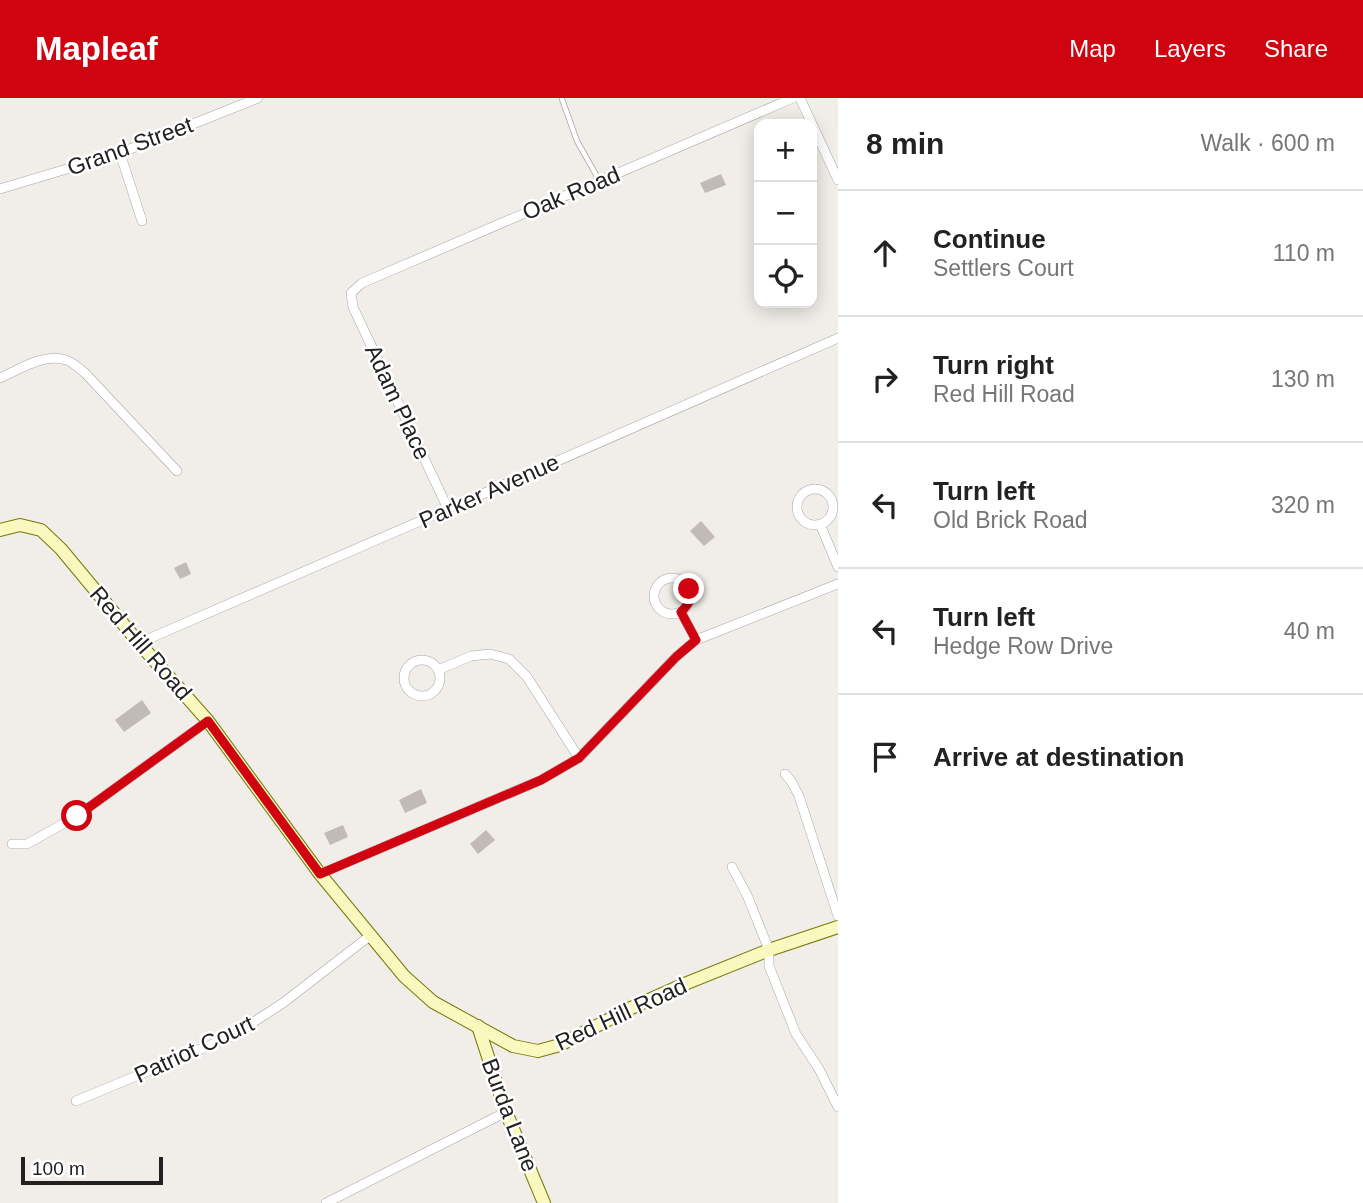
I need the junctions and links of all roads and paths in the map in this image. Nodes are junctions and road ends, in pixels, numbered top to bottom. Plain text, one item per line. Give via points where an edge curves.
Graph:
1 (258, 98) edge
2 (793, 98) edge
3 (800, 98) edge
4 (562, 99) edge
5 (120, 153) junction
6 (838, 180) edge
7 (600, 181) junction
8 (0, 189) edge
9 (142, 221) dead end
10 (351, 293) joint
11 (838, 338) edge
12 (0, 377) edge
13 (177, 471) dead end
14 (449, 509) junction
15 (820, 524) junction
16 (0, 530) edge
17 (838, 567) edge
18 (838, 584) edge
19 (681, 612) junction
20 (696, 640) junction
21 (139, 643) junction
22 (438, 670) junction
23 (208, 721) junction
24 (579, 758) junction
25 (785, 774) dead end
26 (12, 844) dead end
27 (732, 867) dead end
28 (320, 874) junction
29 (838, 915) edge
30 (838, 927) edge
31 (371, 935) junction
32 (769, 950) junction
33 (478, 1026) junction
34 (76, 1101) dead end
35 (838, 1107) edge
36 (506, 1112) junction
37 (326, 1203) edge
38 (544, 1203) edge

1 - 5 street, Grand Street
2 - 7 street, Oak Road
3 - 6 street
4 - 7 lane via 577,141
5 - 8 street, Grand Street
5 - 9 street
7 - 10 street, Oak Road via 362,283
10 - 14 street, Adam Place via 353,307
11 - 14 street, Parker Avenue
12 - 13 street via 38,361 68,360
14 - 21 street, Parker Avenue
15 - 15 street via 808,524 797,510 800,497 810,490 827,493 833,503 832,514
15 - 17 street
16 - 21 street, Red Hill Road via 20,525 41,530
18 - 20 street
19 - 19 street via 668,614 656,604 655,591 665,579 677,579 689,589 688,606
19 - 20 street
20 - 24 street
21 - 23 street, Red Hill Road
22 - 22 street via 429,662 412,663 404,676 407,688 418,695 431,693 439,684
22 - 24 street via 471,656 509,659 527,677
23 - 26 street via 72,820 27,844
23 - 28 street, Red Hill Road
24 - 28 street via 541,780
25 - 29 street via 799,796
27 - 32 street
28 - 31 street, Red Hill Road
30 - 32 street, Red Hill Road
31 - 33 street, Red Hill Road via 404,976 433,1002
31 - 34 street, Patriot Court via 232,1036
32 - 33 street, Red Hill Road via 538,1051 513,1046
32 - 35 street via 769,966 796,1034
33 - 36 street, Burda Lane
36 - 37 street
36 - 38 street, Burda Lane

